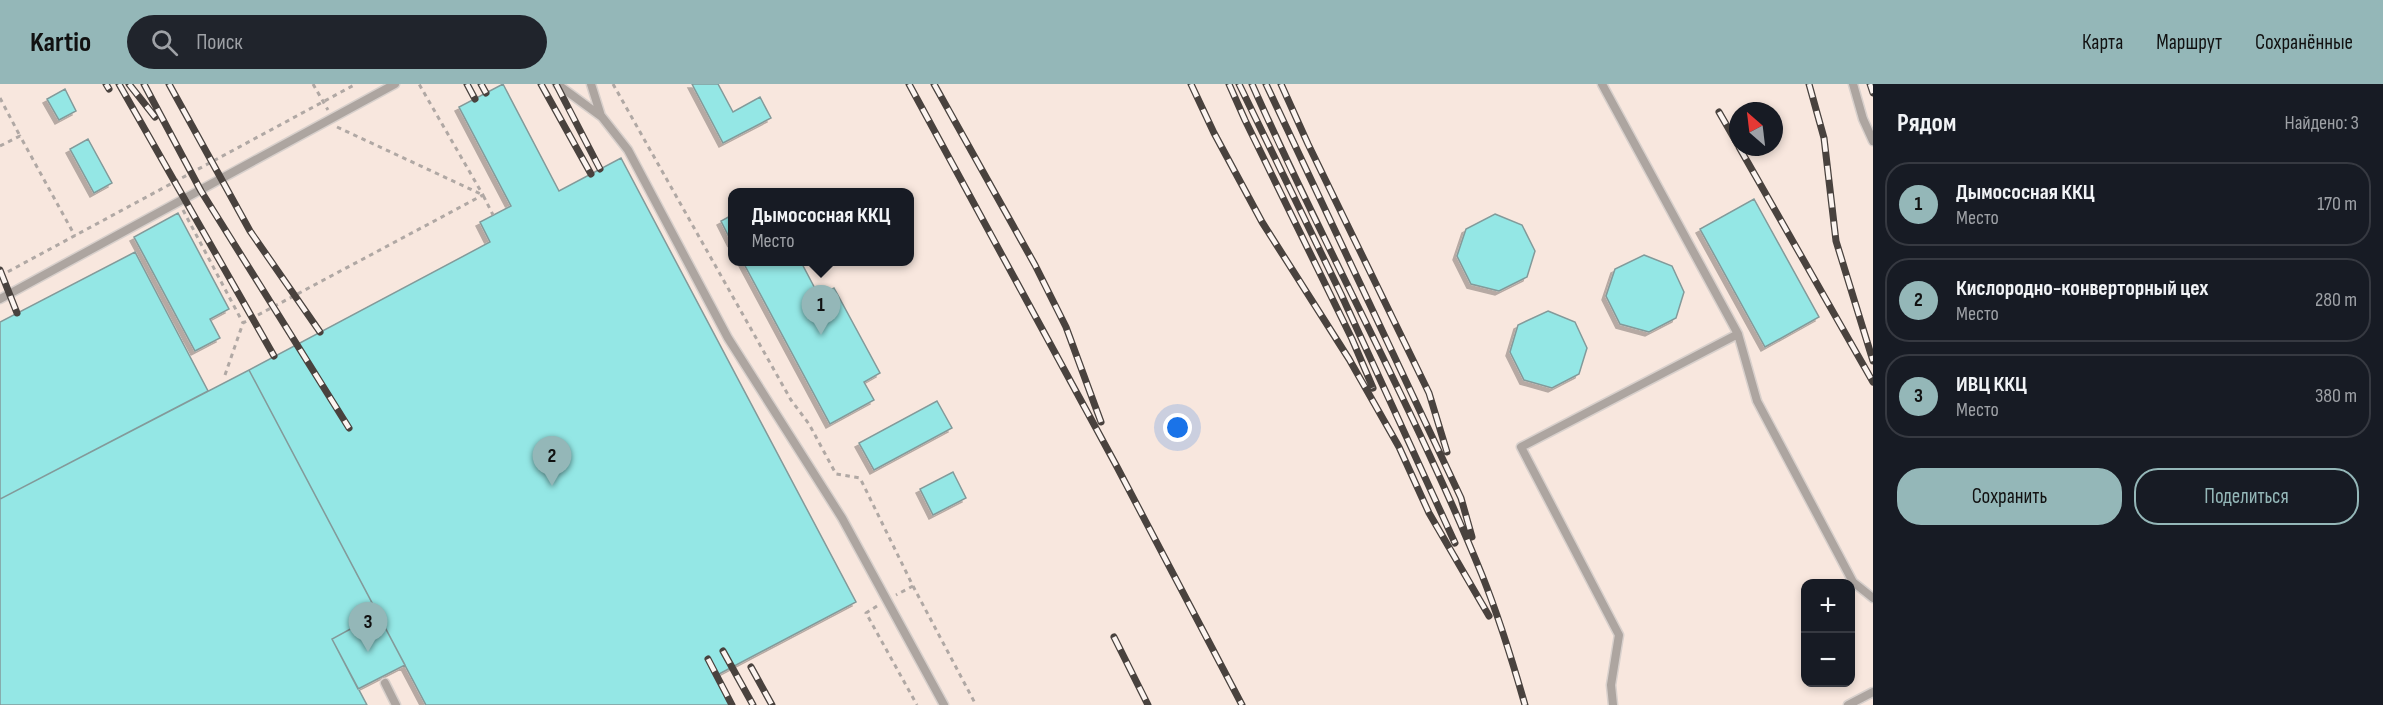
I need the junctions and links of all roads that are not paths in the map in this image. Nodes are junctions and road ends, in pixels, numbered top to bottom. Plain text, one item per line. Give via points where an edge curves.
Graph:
1 (395, 84) edge
2 (557, 84) edge
3 (591, 84) edge
4 (1602, 84) edge
5 (1853, 84) edge
6 (602, 117) junction
7 (1873, 141) edge
8 (0, 299) edge
9 (1738, 334) junction
10 (1873, 598) edge
11 (385, 683) dead end
12 (1873, 692) edge
13 (396, 705) edge
14 (944, 705) edge
15 (1613, 705) edge
16 (1848, 705) edge

1 - 8 lane
2 - 6 lane
3 - 6 lane
4 - 9 lane
5 - 7 lane
6 - 14 lane via 628,150 728,338 842,518
9 - 10 lane via 1757,401 1853,582
9 - 15 lane via 1521,447 1619,635 1611,685
11 - 13 lane
12 - 16 lane

